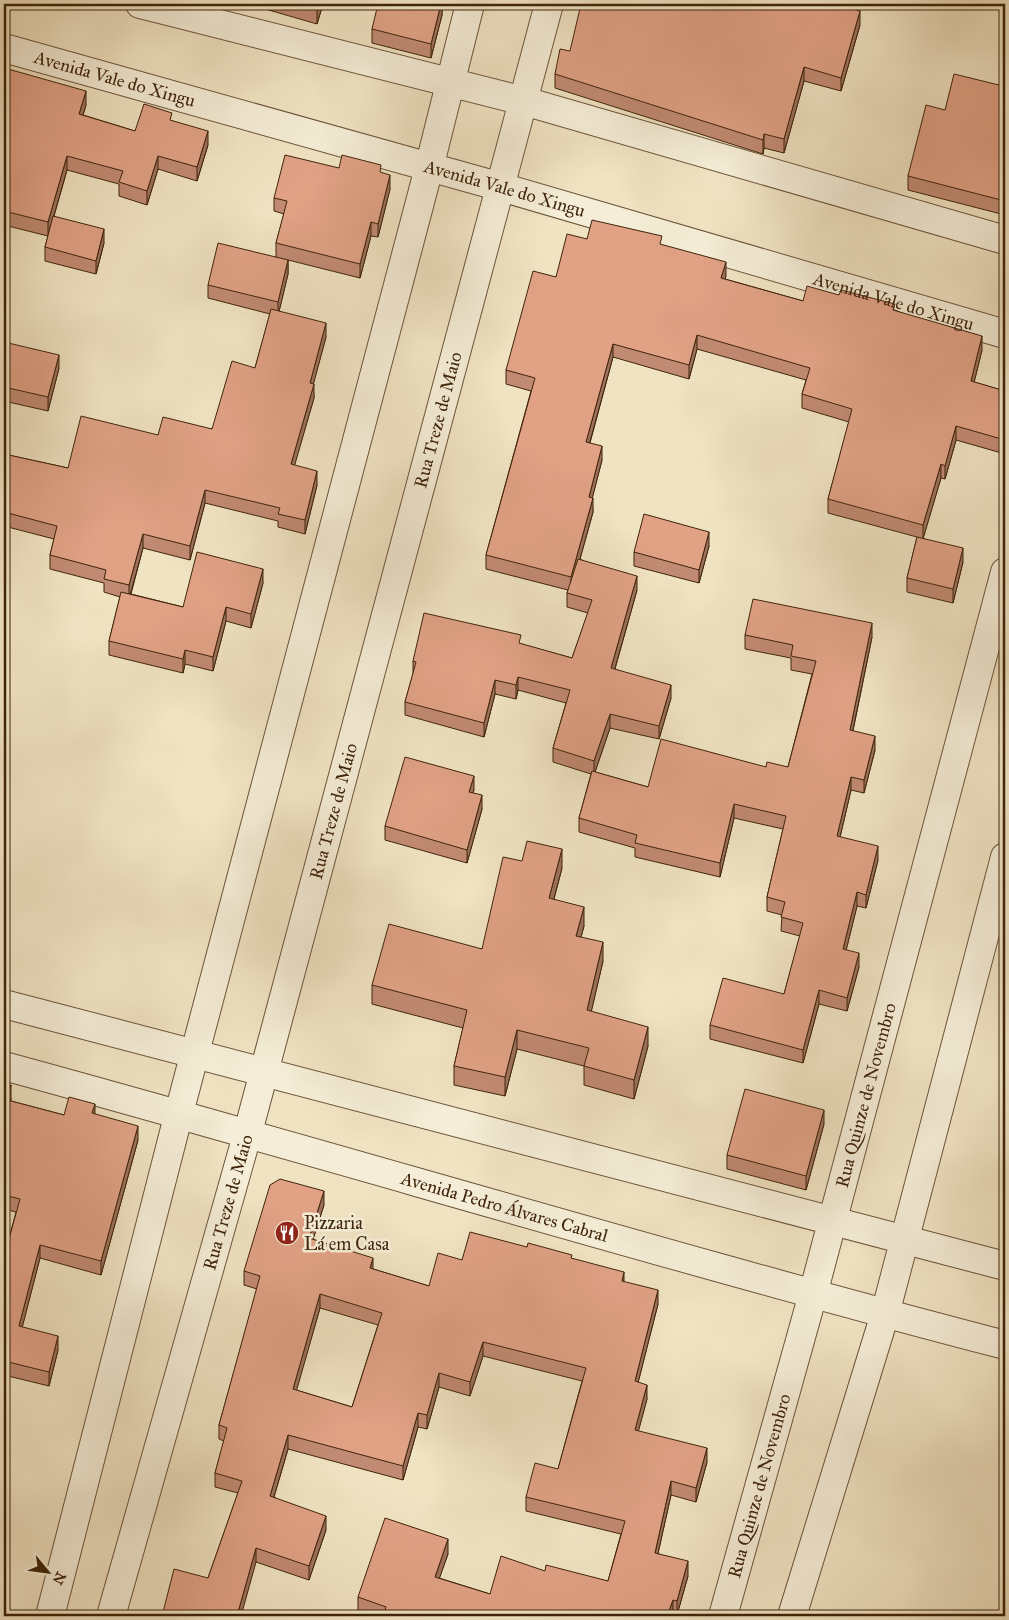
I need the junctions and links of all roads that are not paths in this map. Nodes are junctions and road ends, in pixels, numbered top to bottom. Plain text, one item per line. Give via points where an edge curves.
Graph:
1 (140, 4) edge
2 (470, 4) edge
3 (549, 4) edge
4 (4, 48) edge
5 (449, 81) junction
6 (524, 101) junction
7 (429, 168) junction
8 (501, 187) junction
9 (1005, 240) edge
10 (1005, 334) edge
11 (1005, 572) edge
12 (1005, 857) edge
13 (4, 1004) edge
14 (195, 1053) junction
15 (4, 1066) edge
16 (264, 1072) junction
17 (179, 1113) junction
18 (248, 1132) junction
19 (832, 1221) junction
20 (904, 1240) junction
21 (1005, 1266) edge
22 (813, 1294) junction
23 (885, 1314) junction
24 (1005, 1345) edge
25 (50, 1616) edge
26 (111, 1616) edge
27 (724, 1616) edge
28 (792, 1616) edge

1 - 5 street
2 - 5 street
3 - 6 street, Rua Treze de Maio
4 - 7 street, Avenida Vale do Xingu
5 - 6 street
5 - 7 street
6 - 8 street, Rua Treze de Maio
6 - 9 street
7 - 8 street, Avenida Vale do Xingu
7 - 14 street
8 - 10 street, Avenida Vale do Xingu
8 - 16 street, Rua Treze de Maio
11 - 19 street, Rua Quinze de Novembro
12 - 20 street
13 - 14 street
14 - 16 street
14 - 17 street
15 - 17 street, Avenida Pedro Álvares Cabral
16 - 18 street, Rua Treze de Maio
16 - 19 street
17 - 18 street, Avenida Pedro Álvares Cabral
17 - 25 street
18 - 22 street, Avenida Pedro Álvares Cabral
18 - 26 street, Rua Treze de Maio
19 - 20 street
19 - 22 street, Rua Quinze de Novembro
20 - 21 street
20 - 23 street
22 - 23 street, Avenida Pedro Álvares Cabral
22 - 27 street, Rua Quinze de Novembro
23 - 24 street, Avenida Pedro Álvares Cabral
23 - 28 street

